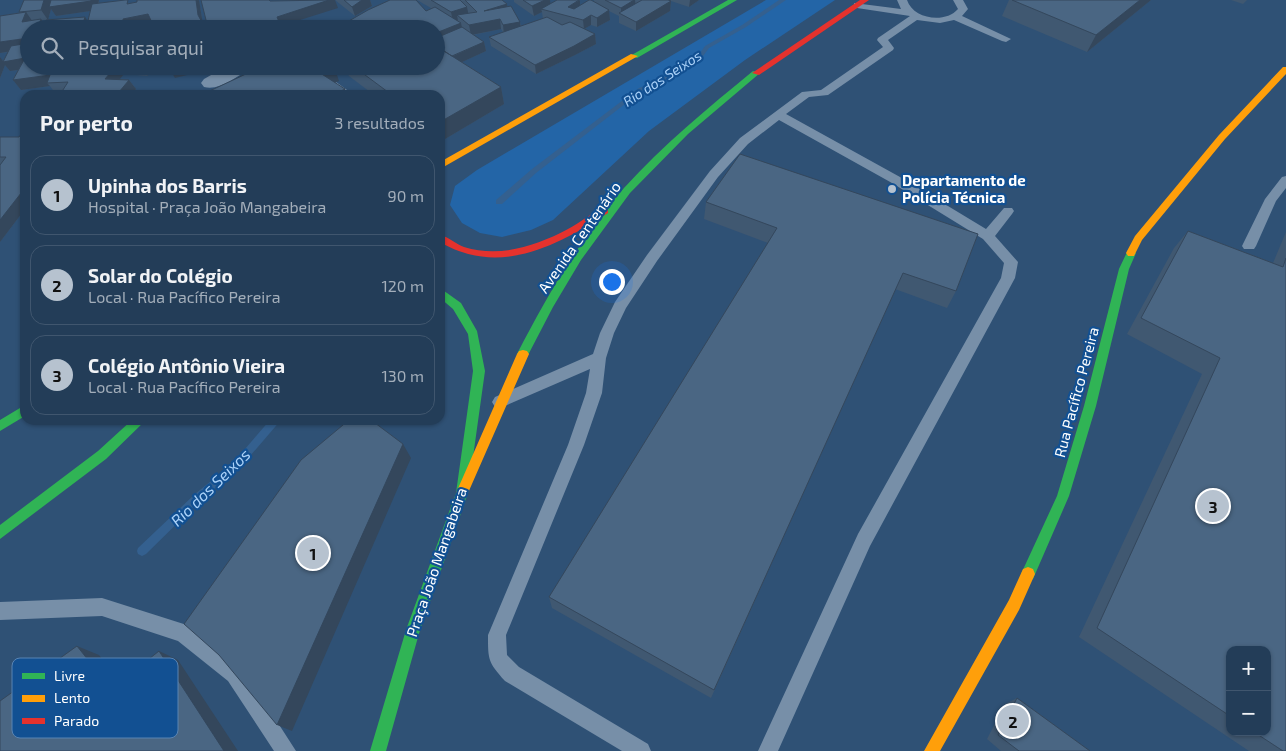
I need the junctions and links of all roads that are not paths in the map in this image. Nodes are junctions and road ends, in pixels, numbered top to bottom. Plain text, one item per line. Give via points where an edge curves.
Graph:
1 (733, 0) edge
2 (902, 0) edge
3 (958, 0) edge
4 (861, 3) edge
5 (914, 14) junction
6 (955, 17) junction
7 (1006, 39) dead end
8 (1286, 69) edge
9 (226, 75) edge
10 (211, 83) dead end
11 (336, 85) edge
12 (343, 90) edge
13 (780, 115) junction
14 (445, 163) edge
15 (1286, 180) edge
16 (618, 202) junction
17 (1008, 211) dead end
18 (988, 236) junction
19 (445, 242) edge
20 (1248, 246) dead end
21 (445, 296) edge
22 (599, 358) junction
23 (500, 402) junction
24 (20, 413) edge
25 (135, 425) edge
26 (0, 426) edge
27 (462, 493) junction
28 (0, 533) edge
29 (0, 611) edge
30 (286, 751) edge
31 (378, 751) edge
32 (641, 751) edge
33 (768, 751) edge
34 (932, 751) edge

1 - 14 main road
2 - 5 lane via 905,8
3 - 6 lane via 963,9
4 - 5 lane
4 - 16 main road, Avenida Centenário via 746,80 694,124
5 - 6 lane via 933,20
5 - 13 lane via 882,40 889,48 824,93 806,94
6 - 7 lane
8 - 34 main road, Rua Pacífico Pereira via 1222,136 1138,238 1124,269 1090,406 1063,496 1014,605
9 - 10 street
11 - 12 lane
13 - 18 lane
13 - 22 lane via 744,141 681,217 620,306 606,333
15 - 20 lane via 1271,199
16 - 19 main road via 557,241 523,253 492,255 467,251
16 - 23 main road, Avenida Centenário via 565,278
17 - 18 lane
18 - 33 lane via 1011,262 1008,278 864,540
21 - 27 main road, Praça João Mangabeira via 457,306 473,334 479,371
22 - 23 lane
22 - 32 lane via 594,393 576,445 497,635 498,659 512,674
23 - 27 main road, Avenida Centenário
24 - 26 main road
25 - 28 main road via 102,455
27 - 31 main road, Praça João Mangabeira via 413,630
29 - 30 lane via 102,607 183,633 235,674

